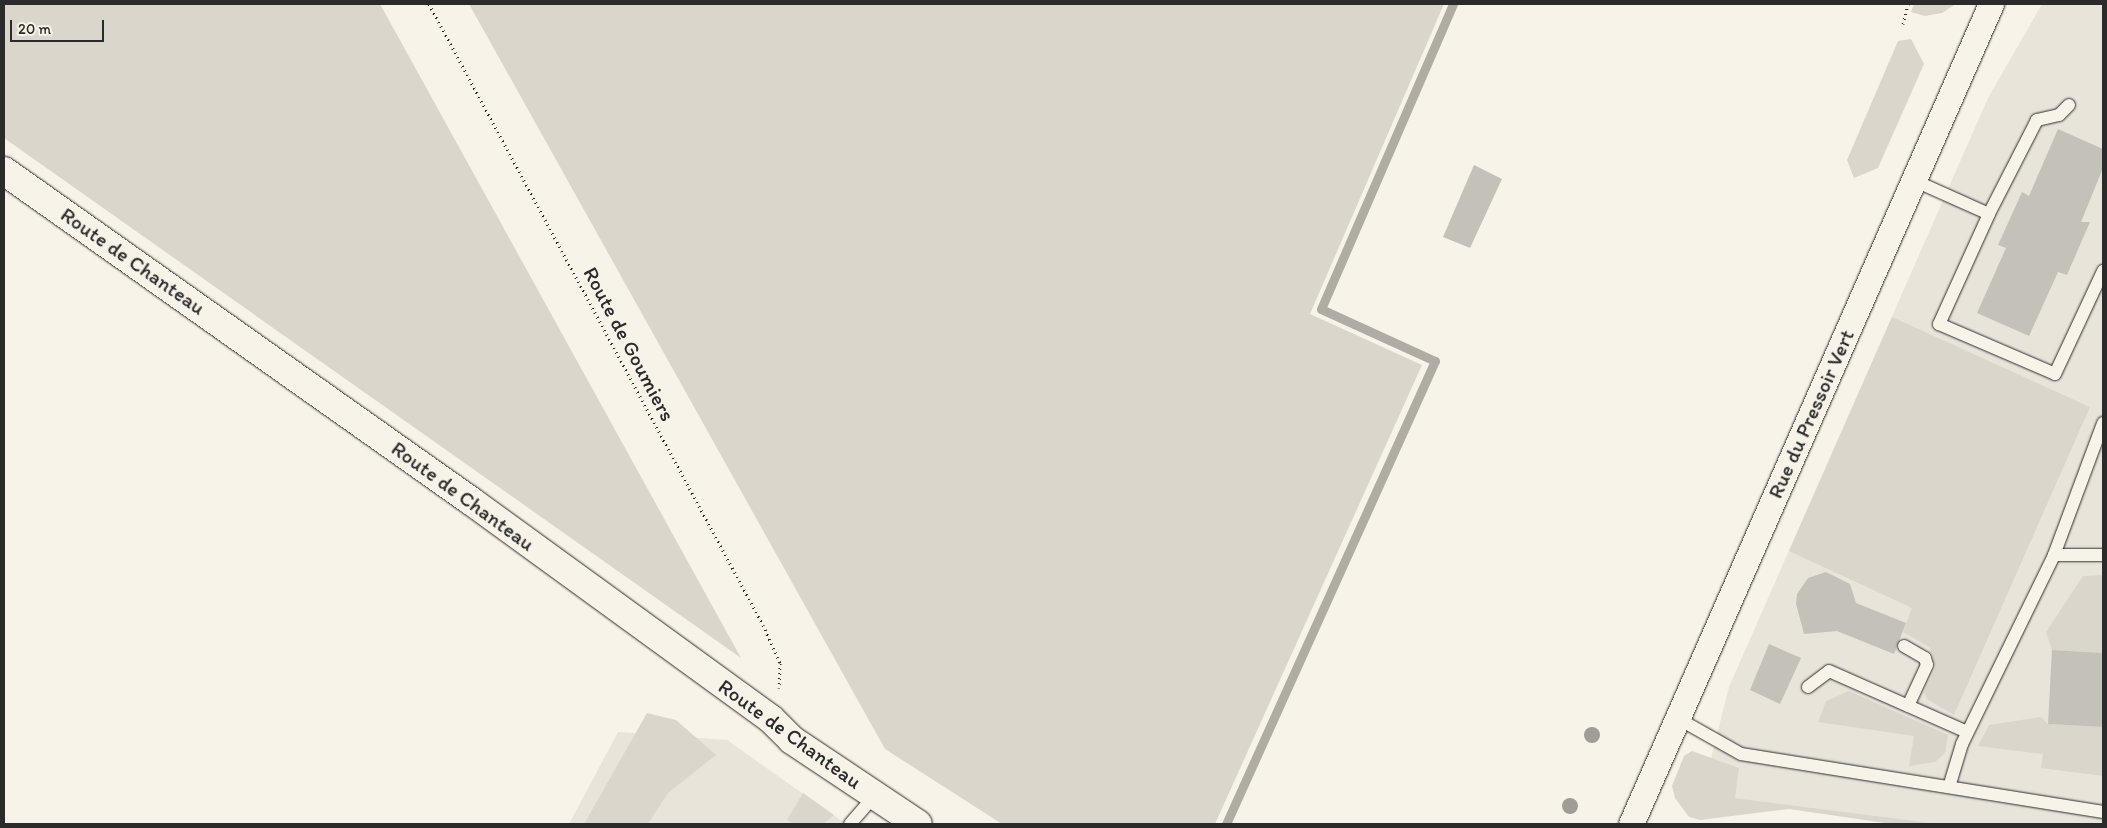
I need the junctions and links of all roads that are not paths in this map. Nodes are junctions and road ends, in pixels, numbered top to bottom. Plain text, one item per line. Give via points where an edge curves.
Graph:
1 (1990, 4) edge
2 (2068, 105) dead end
3 (4, 171) edge
4 (1913, 180) junction
5 (1988, 214) junction
6 (2103, 271) edge
7 (2103, 423) edge
8 (2054, 554) junction
9 (2103, 554) edge
10 (1904, 646) dead end
11 (1808, 687) dead end
12 (1908, 706) junction
13 (1677, 718) junction
14 (1967, 732) junction
15 (1948, 787) junction
16 (875, 795) junction
17 (2103, 812) edge
18 (850, 824) edge
19 (918, 824) edge
20 (1631, 824) edge

1 - 4 street, Rue du Pressoir Vert
2 - 5 lane via 2059,115 2037,120
3 - 16 main road, Route de Chanteau via 463,495 771,719 792,740
4 - 5 lane
4 - 13 street, Rue du Pressoir Vert
5 - 6 lane via 1939,324 2055,374
7 - 8 lane
8 - 9 lane
8 - 14 lane
10 - 12 lane via 1925,658 1928,664
11 - 12 lane via 1829,671
12 - 14 lane
13 - 15 lane via 1742,754
13 - 20 street, Rue du Pressoir Vert
14 - 15 lane
15 - 17 lane
16 - 18 lane
16 - 19 main road, Route de Chanteau

